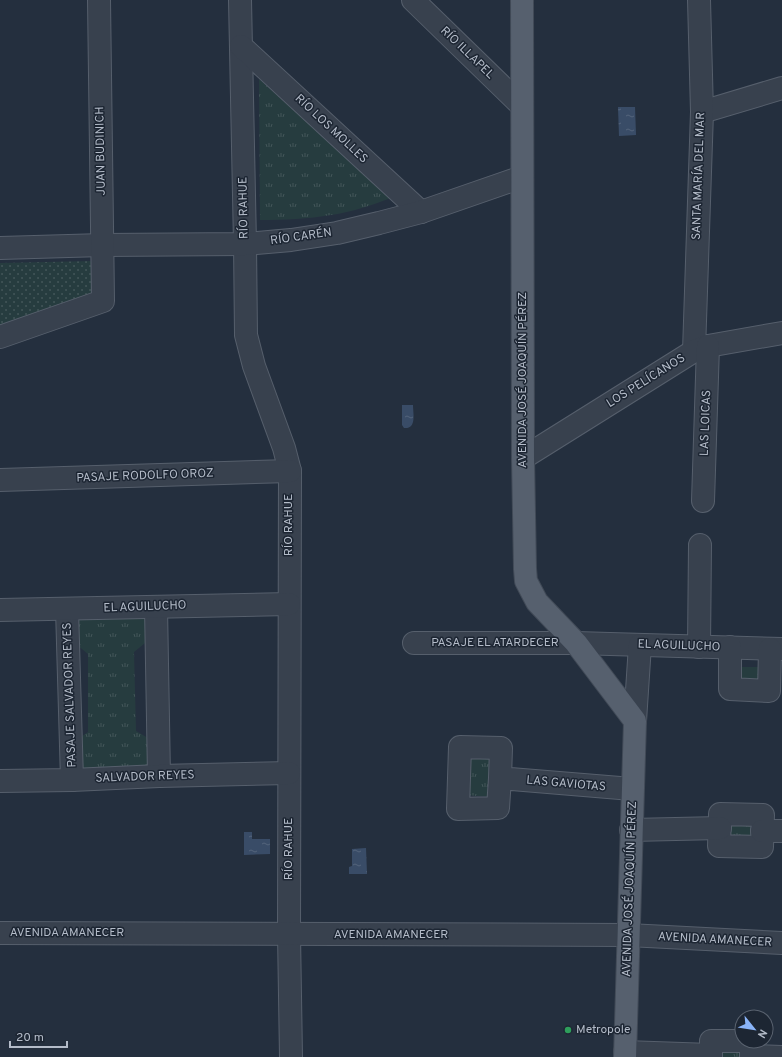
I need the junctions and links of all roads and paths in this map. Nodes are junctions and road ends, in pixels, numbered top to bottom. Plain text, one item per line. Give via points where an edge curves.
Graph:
1 (98, 0) edge
2 (240, 0) edge
3 (413, 0) edge
4 (522, 0) edge
5 (699, 0) edge
6 (241, 46) junction
7 (782, 88) edge
8 (522, 106) junction
9 (702, 112) junction
10 (522, 177) junction
11 (422, 212) junction
12 (245, 244) junction
13 (103, 245) junction
14 (0, 248) edge
15 (782, 333) edge
16 (0, 336) edge
17 (701, 349) junction
18 (523, 458) junction
19 (290, 471) junction
20 (0, 480) edge
21 (703, 501) dead end
22 (700, 545) dead end
23 (289, 604) junction
24 (156, 606) junction
25 (67, 609) junction
26 (0, 610) edge
27 (414, 643) dead end
28 (576, 643) junction
29 (640, 645) junction
30 (699, 647) junction
31 (730, 647) junction
32 (776, 649) edge
33 (634, 721) junction
34 (289, 773) junction
35 (159, 776) junction
36 (500, 778) dead end
37 (72, 780) junction
38 (0, 781) edge
39 (632, 789) junction
40 (631, 830) junction
41 (772, 831) edge
42 (0, 933) edge
43 (289, 934) junction
44 (628, 935) junction
45 (782, 943) edge
46 (625, 1054) edge
47 (711, 1056) edge
48 (291, 1057) edge
49 (751, 1057) edge
50 (782, 1057) edge

1 - 13 street, JUAN BUDINICH
2 - 6 street, RÍO RAHUE
3 - 8 street, RÍO ILLAPEL
4 - 8 main road, AVENIDA JOSÉ JOAQUÍN PÉREZ
5 - 9 street, SANTA MARÍA DEL MAR
6 - 11 street, RÍO LOS MOLLES
6 - 12 street, RÍO RAHUE
7 - 9 street
8 - 10 main road, AVENIDA JOSÉ JOAQUÍN PÉREZ
9 - 17 street, SANTA MARÍA DEL MAR
10 - 11 street, RÍO CARÉN
10 - 18 main road, AVENIDA JOSÉ JOAQUÍN PÉREZ
11 - 12 street, RÍO CARÉN via 337,232
12 - 13 street, RÍO CARÉN
12 - 19 street, RÍO RAHUE via 246,335
13 - 14 street, RÍO CARÉN
13 - 16 street, JUAN BUDINICH via 103,301
15 - 17 street, LOS PELÍCANOS
17 - 18 street, LOS PELÍCANOS
17 - 21 street, LAS LOICAS
18 - 28 main road, AVENIDA JOSÉ JOAQUÍN PÉREZ via 526,582 536,602
19 - 20 street, PASAJE RODOLFO OROZ
19 - 23 street, RÍO RAHUE
22 - 30 street
23 - 24 street, EL AGUILUCHO
23 - 34 street, RÍO RAHUE
24 - 25 street, EL AGUILUCHO
24 - 35 street
25 - 26 street, EL AGUILUCHO
25 - 37 street, PASAJE SALVADOR REYES
27 - 28 street, PASAJE EL ATARDECER
28 - 29 street, EL AGUILUCHO
28 - 33 main road, AVENIDA JOSÉ JOAQUÍN PÉREZ
29 - 30 street, EL AGUILUCHO
29 - 33 street, AVENIDA JOSÉ JOAQUÍN PÉREZ
30 - 31 street, EL AGUILUCHO
31 - 32 street, EL AGUILUCHO
31 - 32 street via 730,689 769,691
33 - 39 main road, AVENIDA JOSÉ JOAQUÍN PÉREZ
34 - 35 street, SALVADOR REYES
34 - 43 street, RÍO RAHUE
35 - 37 street, SALVADOR REYES
36 - 39 street, LAS GAVIOTAS
37 - 38 street, SALVADOR REYES
39 - 40 main road, AVENIDA JOSÉ JOAQUÍN PÉREZ
40 - 41 street via 720,828 720,814 763,815
40 - 44 main road, AVENIDA JOSÉ JOAQUÍN PÉREZ
42 - 43 street, AVENIDA AMANECER
43 - 44 street, AVENIDA AMANECER
43 - 48 street, RÍO RAHUE
44 - 45 street, AVENIDA AMANECER
44 - 46 main road, AVENIDA JOSÉ JOAQUÍN PÉREZ
46 - 47 street
47 - 49 street via 711,1041 751,1042
49 - 50 street

